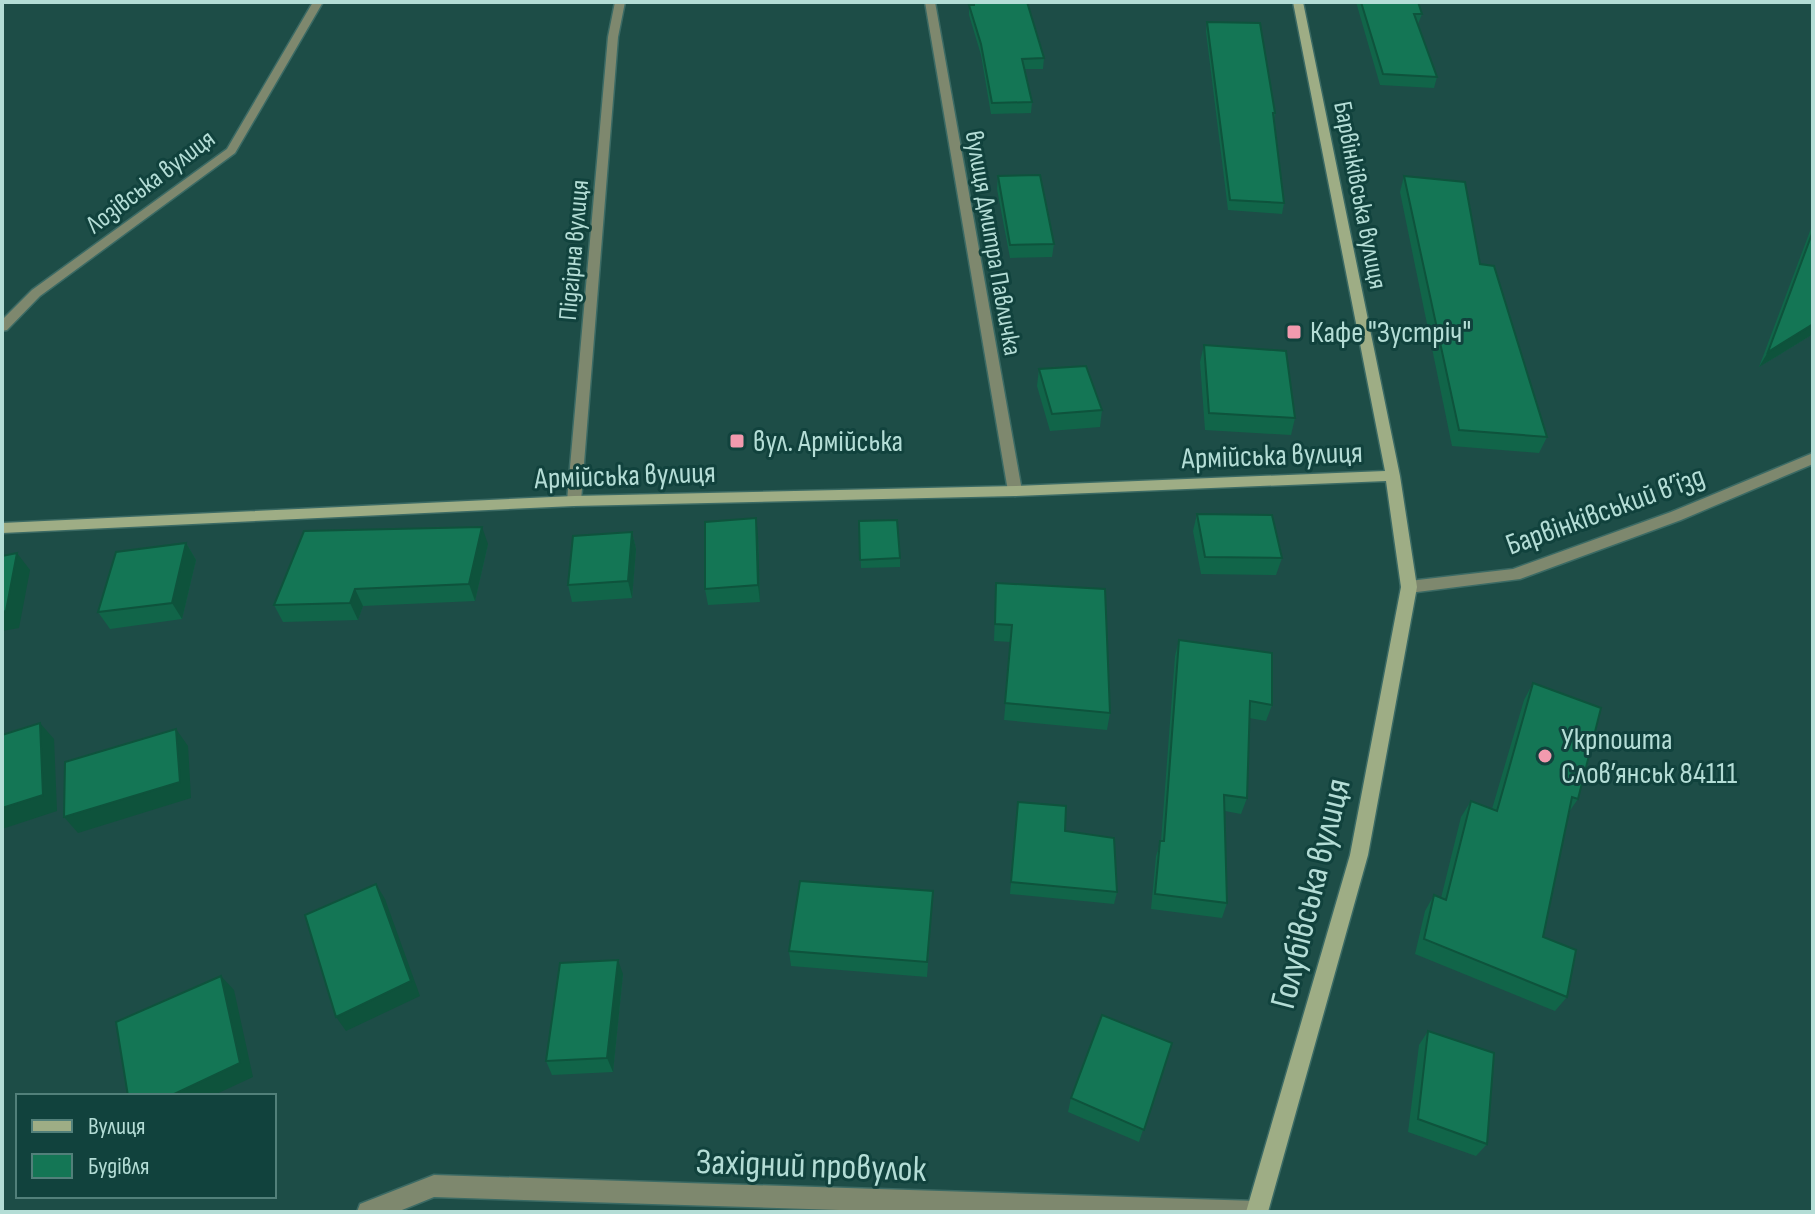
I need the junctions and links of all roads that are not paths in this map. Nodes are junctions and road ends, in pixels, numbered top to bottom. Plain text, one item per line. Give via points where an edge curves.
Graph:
1 (318, 2) edge
2 (620, 2) edge
3 (930, 2) edge
4 (1298, 2) edge
5 (2, 327) edge
6 (1813, 458) edge
7 (1393, 476) junction
8 (1015, 491) junction
9 (574, 501) junction
10 (2, 528) edge
11 (1409, 587) junction
12 (368, 1212) edge
13 (1257, 1212) edge

1 - 5 street, Лозівська вулиця via 231,151 36,293
2 - 9 street, Підгірна вулиця
3 - 8 street, вулиця Дмитра Павличка
4 - 7 street, Барвінківська вулиця
6 - 11 street, Барвінківський в’їзд via 1676,516 1514,575
7 - 8 street, Армійська вулиця
7 - 11 street, Барвінківська вулиця
8 - 9 street, Армійська вулиця
9 - 10 street, Армійська вулиця
11 - 13 street, Голубівська вулиця via 1359,855
12 - 13 street, Західний провулок via 434,1186

